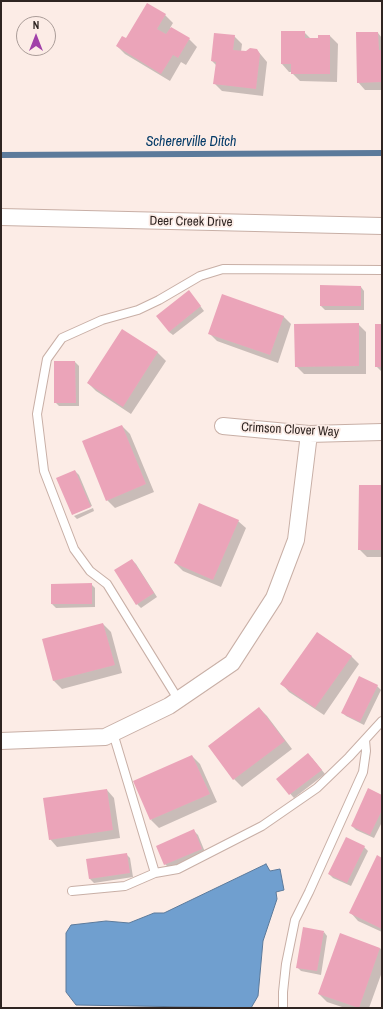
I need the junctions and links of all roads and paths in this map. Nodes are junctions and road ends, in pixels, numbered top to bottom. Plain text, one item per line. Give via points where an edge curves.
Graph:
1 (1, 217) edge
2 (382, 226) edge
3 (382, 270) edge
4 (223, 426) dead end
5 (382, 432) edge
6 (309, 434) junction
7 (178, 699) junction
8 (382, 721) edge
9 (113, 733) junction
10 (365, 740) junction
11 (1, 741) edge
12 (155, 873) junction
13 (72, 891) dead end
14 (283, 1008) edge

1 - 2 street, Deer Creek Drive
3 - 7 lane via 223,269 200,276 138,310 102,320 62,338 47,359 37,414 44,471 74,549 90,571 107,584
4 - 6 street, Crimson Clover Way
5 - 6 street, Crimson Clover Way
6 - 7 street via 296,540 274,598 232,663
7 - 9 street via 169,706
8 - 10 lane
9 - 11 street via 105,737
9 - 12 lane
10 - 12 lane via 317,788 262,826 178,869
10 - 14 lane via 363,772 295,920 286,964
12 - 13 lane via 125,886

